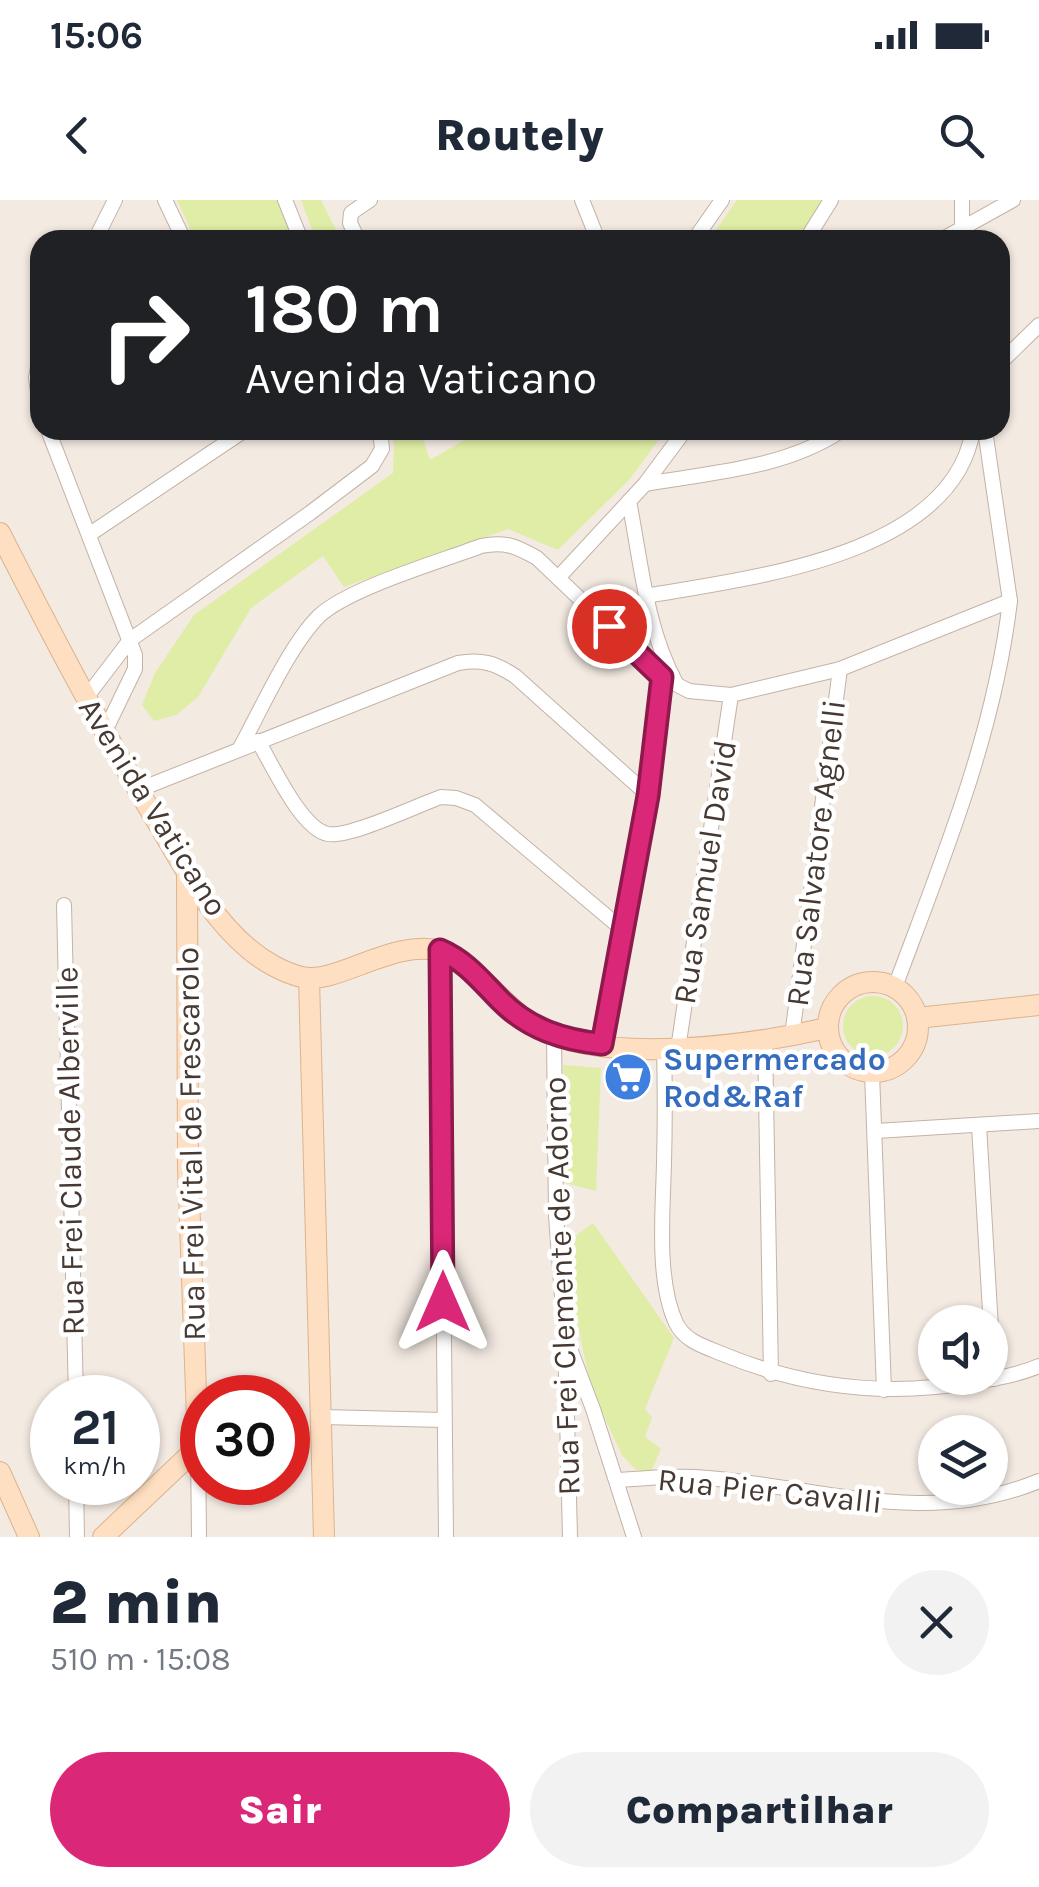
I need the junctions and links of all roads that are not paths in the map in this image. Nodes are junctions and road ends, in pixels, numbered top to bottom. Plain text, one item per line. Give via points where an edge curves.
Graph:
1 (114, 200) edge
2 (166, 200) edge
3 (286, 200) edge
4 (370, 200) edge
5 (582, 200) edge
6 (722, 200) edge
7 (831, 200) edge
8 (962, 200) edge
9 (1013, 200) edge
10 (99, 230) edge
11 (180, 230) edge
12 (296, 230) edge
13 (354, 230) edge
14 (594, 230) edge
15 (701, 230) edge
16 (812, 230) edge
17 (962, 230) edge
18 (969, 230) edge
19 (1039, 325) edge
20 (1010, 353) edge
21 (54, 440) edge
22 (231, 440) edge
23 (381, 440) edge
24 (678, 440) edge
25 (825, 440) edge
26 (969, 440) edge
27 (986, 440) edge
28 (645, 484) junction
29 (629, 501) junction
30 (0, 534) edge
31 (90, 534) junction
32 (558, 578) junction
33 (646, 596) junction
34 (1010, 601) junction
35 (130, 640) junction
36 (840, 669) junction
37 (662, 677) junction
38 (678, 687) junction
39 (731, 694) junction
40 (84, 699) junction
41 (105, 731) junction
42 (258, 741) junction
43 (240, 748) junction
44 (138, 790) junction
45 (648, 796) junction
46 (187, 872) junction
47 (64, 905) dead end
48 (623, 930) junction
49 (440, 950) junction
50 (309, 979) junction
51 (895, 987) junction
52 (1039, 1004) edge
53 (917, 1018) junction
54 (827, 1028) junction
55 (554, 1036) junction
56 (792, 1036) junction
57 (766, 1040) junction
58 (602, 1044) junction
59 (671, 1049) junction
60 (872, 1073) junction
61 (1039, 1121) edge
62 (979, 1125) junction
63 (876, 1131) junction
64 (990, 1305) edge
65 (565, 1336) junction
66 (1039, 1366) edge
67 (772, 1374) junction
68 (75, 1375) edge
69 (195, 1375) edge
70 (1008, 1375) edge
71 (918, 1389) edge
72 (884, 1390) junction
73 (322, 1416) junction
74 (444, 1420) junction
75 (180, 1463) edge
76 (0, 1472) edge
77 (616, 1480) junction
78 (1039, 1481) edge
79 (76, 1505) edge
80 (199, 1505) edge
81 (29, 1537) edge
82 (77, 1537) edge
83 (104, 1537) edge
84 (199, 1537) edge
85 (324, 1537) edge
86 (446, 1537) edge
87 (570, 1537) edge
88 (634, 1537) edge

1 - 10 street
2 - 11 street
3 - 12 street
4 - 13 street via 351,212
5 - 14 street
6 - 15 street
7 - 16 street
8 - 17 street
9 - 18 street
19 - 20 street
21 - 31 street
22 - 31 street
23 - 35 street via 372,466
24 - 28 street
25 - 28 street via 778,458
26 - 33 street via 938,496 876,540 825,560
27 - 34 street
28 - 29 street
29 - 32 street
29 - 33 street
30 - 40 main road, Avenida Vaticano
31 - 35 street
32 - 37 street
32 - 43 street via 537,558 500,542 345,598 301,640
33 - 38 street
34 - 36 street
34 - 51 street via 976,767
35 - 40 street
35 - 41 street via 134,669
36 - 39 street
36 - 56 street, Rua Salvatore Agnelli
37 - 38 street
37 - 45 street
38 - 39 street
39 - 59 street, Rua Samuel David
40 - 41 main road, Avenida Vaticano
41 - 44 main road, Avenida Vaticano
42 - 43 street
42 - 45 street via 480,660 515,676
42 - 48 street via 318,830 340,834 441,797 456,798 491,817
43 - 44 street
44 - 46 main road, Avenida Vaticano
45 - 48 street
46 - 50 main road, Avenida Vaticano via 249,950
46 - 69 main road, Rua Frei Vital de Frescarolo
47 - 68 street, Rua Frei Claude Alberville
48 - 58 street
49 - 50 main road via 380,956
49 - 55 main road
49 - 74 street
50 - 73 main road
51 - 53 main road
51 - 54 main road via 864,982 849,988 830,1012
52 - 53 main road
53 - 60 main road via 912,1050 902,1062
54 - 56 main road
54 - 60 main road via 836,1054
55 - 58 main road
55 - 65 street, Rua Frei Clemente de Adorno
56 - 57 main road
57 - 59 main road
57 - 67 street
58 - 59 main road
59 - 67 street, Rua Samuel David via 662,1236 674,1319 694,1342
60 - 63 street
61 - 62 street
62 - 63 street
62 - 64 street
63 - 72 street
65 - 77 street
65 - 87 street, Rua Frei Clemente de Adorno
66 - 70 street, Rua Samuel David
67 - 72 street, Rua Samuel David
71 - 72 street, Rua Samuel David
73 - 74 street
73 - 85 main road
74 - 86 street
75 - 83 main road
76 - 81 main road
77 - 78 street, Rua Pier Cavalli via 704,1478 926,1505 992,1498
77 - 88 street
79 - 82 street
80 - 84 street, Rua Frei Vital de Frescarolo

